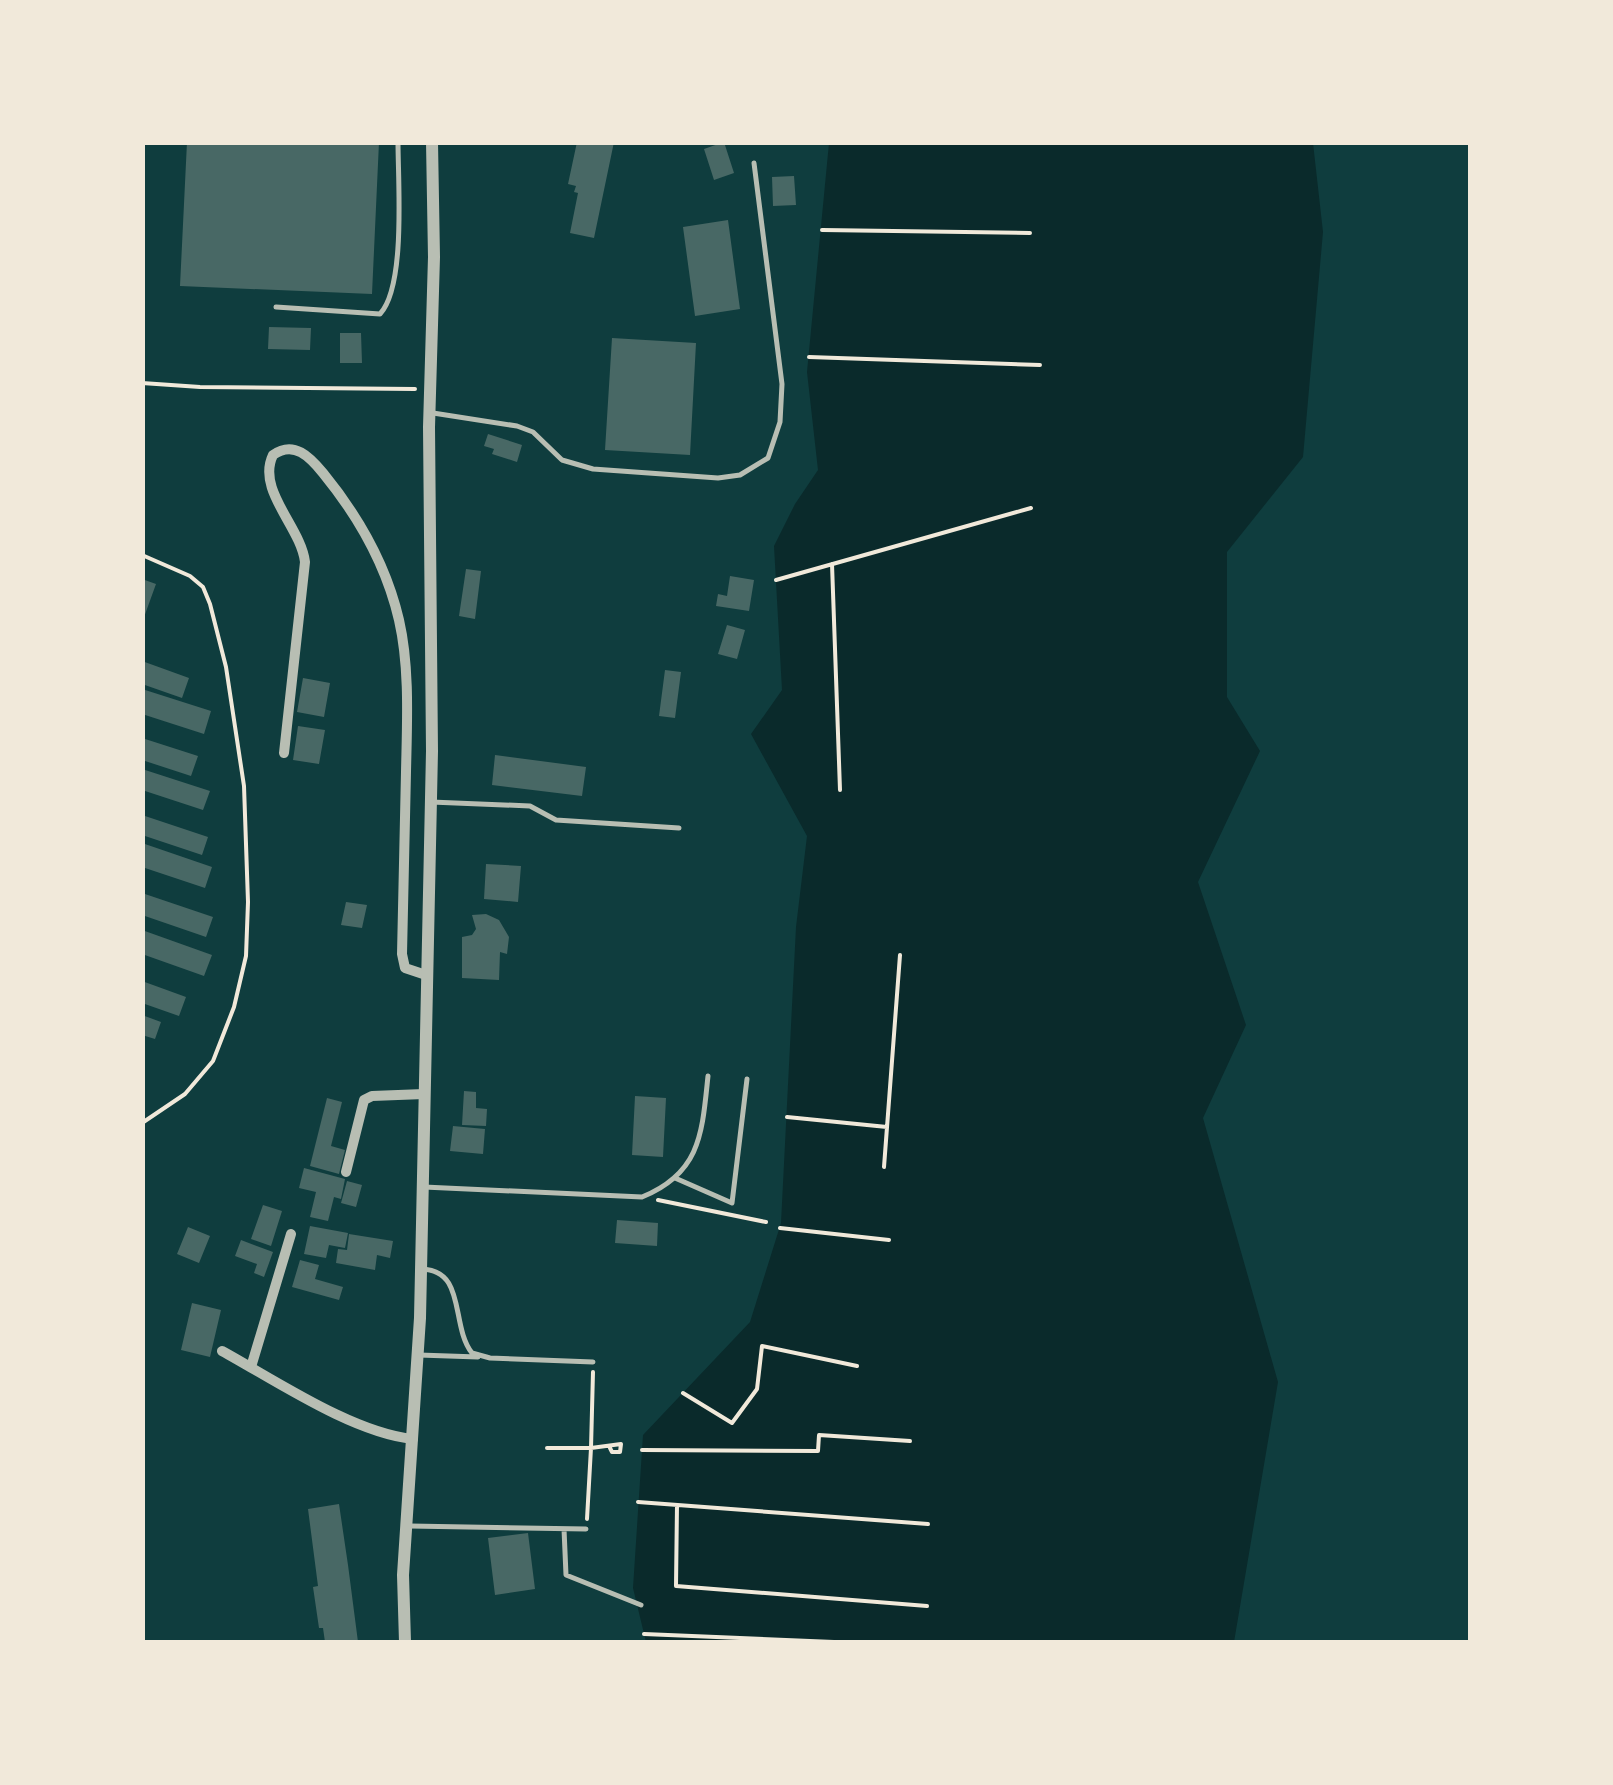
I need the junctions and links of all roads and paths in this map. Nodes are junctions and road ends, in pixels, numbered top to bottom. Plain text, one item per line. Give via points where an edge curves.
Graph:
1 (398, 142) edge
2 (432, 142) edge
3 (754, 163) dead end
4 (822, 230) dead end
5 (1030, 233) dead end
6 (276, 307) dead end
7 (809, 357) dead end
8 (1040, 365) dead end
9 (142, 382) edge
10 (430, 390) junction
11 (430, 412) junction
12 (1031, 508) dead end
13 (142, 556) edge
14 (832, 564) junction
15 (776, 580) dead end
16 (284, 753) dead end
17 (840, 790) dead end
18 (430, 802) junction
19 (679, 828) dead end
20 (900, 955) dead end
21 (426, 975) junction
22 (708, 1076) dead end
23 (747, 1079) dead end
24 (424, 1094) junction
25 (787, 1117) dead end
26 (142, 1123) edge
27 (887, 1127) junction
28 (884, 1167) dead end
29 (346, 1172) dead end
30 (675, 1178) junction
31 (421, 1187) junction
32 (642, 1197) junction
33 (766, 1222) dead end
34 (780, 1228) dead end
35 (292, 1234) dead end
36 (889, 1240) dead end
37 (420, 1268) junction
38 (222, 1351) dead end
39 (418, 1354) junction
40 (481, 1357) junction
41 (594, 1362) joint
42 (857, 1366) dead end
43 (251, 1367) junction
44 (683, 1392) dead end
45 (413, 1439) junction
46 (910, 1441) dead end
47 (547, 1448) dead end
48 (590, 1448) junction
49 (610, 1448) junction
50 (642, 1450) dead end
51 (638, 1502) dead end
52 (677, 1505) junction
53 (928, 1524) dead end
54 (407, 1526) junction
55 (564, 1528) junction
56 (586, 1528) joint
57 (641, 1604) dead end
58 (927, 1606) dead end
59 (644, 1634) dead end
60 (405, 1642) edge
61 (834, 1642) edge

1 - 6 lane via 396,278 389,305 380,314
2 - 10 street
3 - 11 lane via 782,384 780,422 768,458 740,475 718,478 593,469 562,460 517,426
4 - 5 path
7 - 8 path
9 - 10 path
10 - 11 street
11 - 18 street
12 - 14 path
13 - 26 path via 190,576 210,604 244,786 248,902 246,956 213,1061 185,1094
14 - 15 path
14 - 17 path
16 - 21 street via 304,562 268,470 273,455 287,448 314,463 351,508 395,604 407,731 402,954 405,968
18 - 19 lane via 530,806 556,820
18 - 21 street
20 - 27 path
21 - 24 street
22 - 30 lane via 698,1144
23 - 30 lane via 732,1203
24 - 29 street via 364,1100
24 - 31 street
25 - 27 path
27 - 28 path
30 - 32 lane
31 - 32 lane
31 - 37 street
32 - 33 path
34 - 36 path
35 - 43 street
37 - 39 street
37 - 40 lane via 434,1269 450,1282 466,1345
38 - 43 street
39 - 40 lane
39 - 45 street
40 - 41 lane
41 - 48 path
42 - 44 path via 762,1346 757,1388 732,1423
43 - 45 street via 352,1421
45 - 54 street
46 - 50 path via 819,1435 818,1451
47 - 48 path
48 - 49 path
48 - 56 path
49 - 49 path via 612,1444 620,1441 620,1454
51 - 52 path
52 - 53 path
52 - 58 path via 676,1586
54 - 55 lane
54 - 60 street
55 - 56 lane
55 - 57 lane via 566,1575
59 - 61 path

